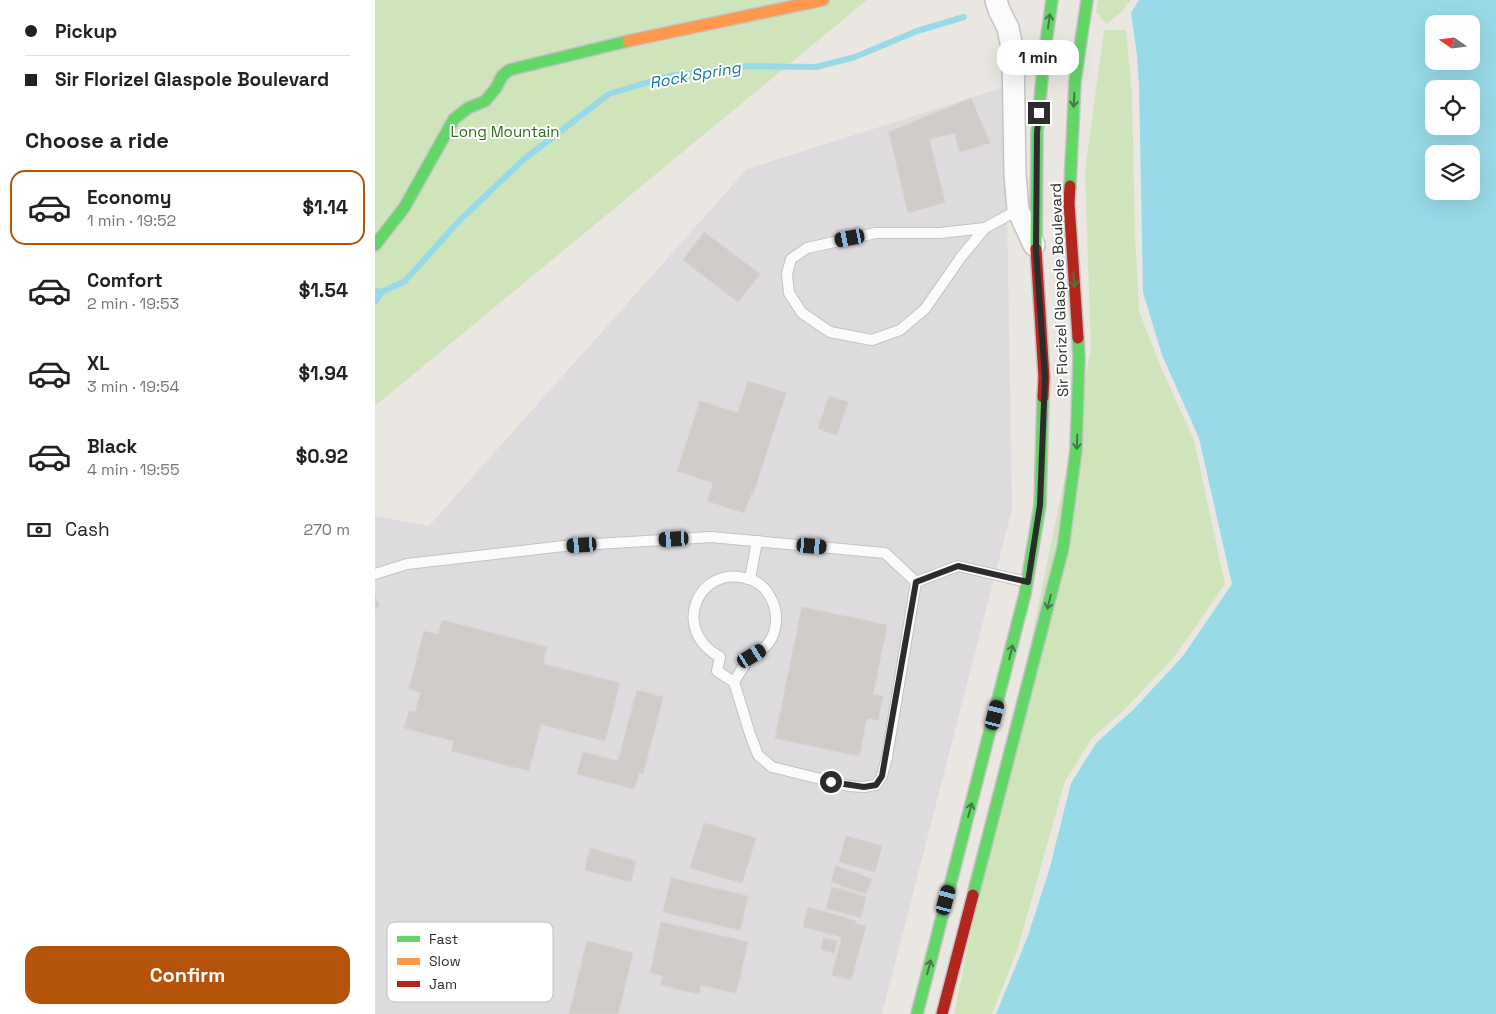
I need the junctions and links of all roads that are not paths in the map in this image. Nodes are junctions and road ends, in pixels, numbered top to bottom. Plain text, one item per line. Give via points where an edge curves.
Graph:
1 (823, 0) edge
2 (996, 0) edge
3 (1052, 0) edge
4 (1087, 0) edge
5 (1018, 210) junction
6 (985, 228) junction
7 (375, 245) edge
8 (1036, 250) junction
9 (757, 542) junction
10 (375, 574) edge
11 (750, 579) junction
12 (916, 582) junction
13 (1028, 582) junction
14 (734, 682) junction
15 (917, 1014) edge
16 (943, 1014) edge

1 - 7 main road via 587,50 509,70 485,101 454,119 404,208
2 - 5 street via 1008,28 1013,52
8 -> 3 main road, Sir Florizel Glaspole Boulevard via 1037,132
4 -> 16 main road, Sir Florizel Glaspole Boulevard via 1075,81 1069,203 1079,359 1077,450 1063,548
5 - 6 lane
5 - 8 street
6 - 6 lane via 925,309 900,330 872,340 830,332 802,313 789,293 787,274 791,259 807,248 876,233 939,233
8 - 13 main road, Sir Florizel Glaspole Boulevard via 1045,377 1040,505
9 - 10 lane via 711,537 563,546 407,564
9 - 11 lane
9 - 12 lane via 885,553
11 - 14 lane via 760,584 773,601 776,622 768,643 752,656
11 - 14 lane via 728,577 707,586 695,605 693,616 700,641 720,657 717,671
12 - 13 lane via 958,566
12 - 14 lane via 887,757 876,785 849,786 771,767 758,756
15 -> 13 main road, Sir Florizel Glaspole Boulevard

